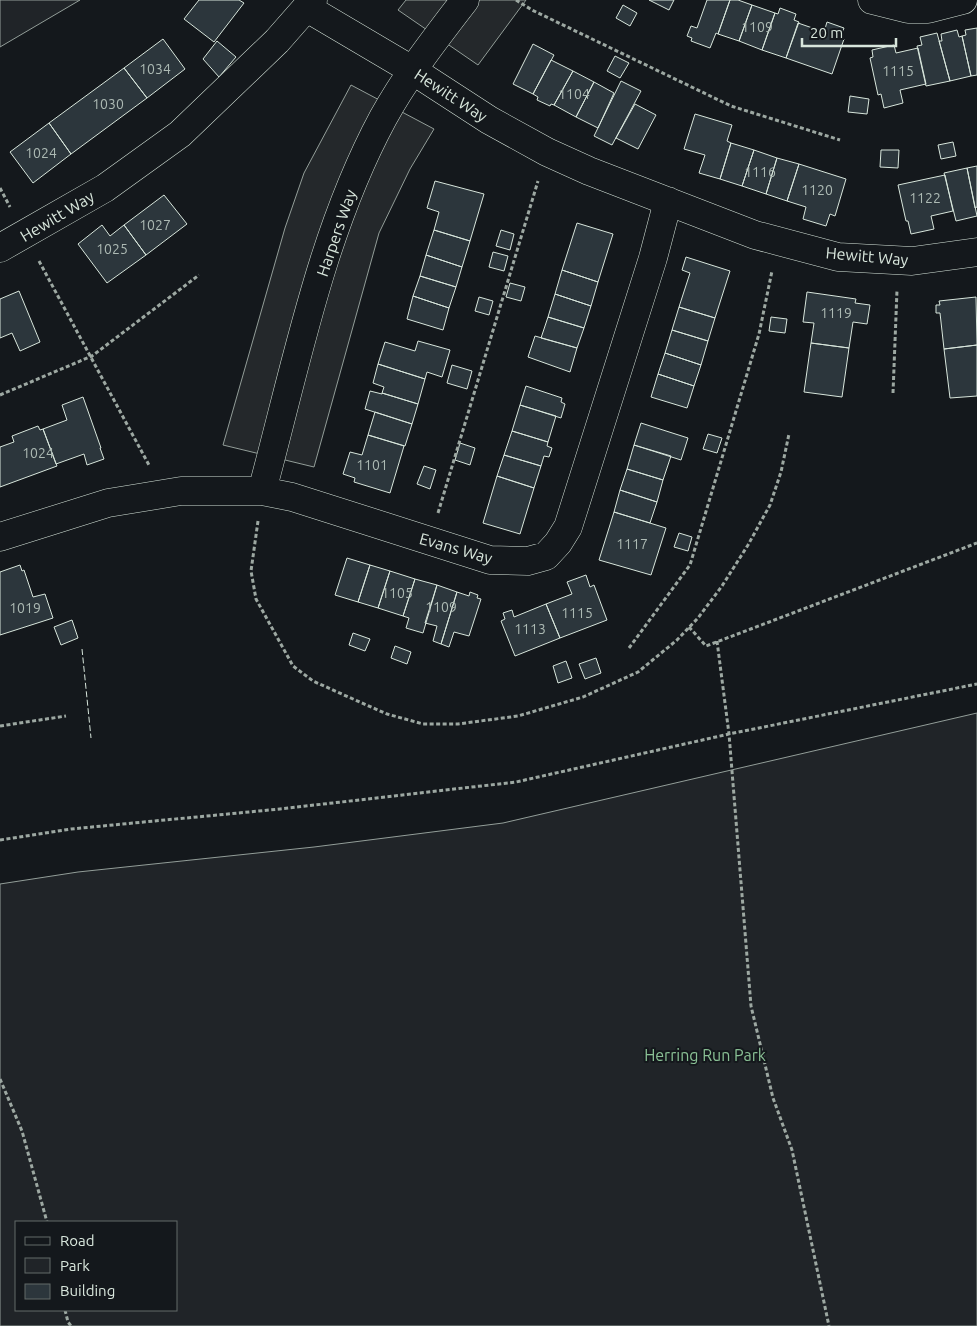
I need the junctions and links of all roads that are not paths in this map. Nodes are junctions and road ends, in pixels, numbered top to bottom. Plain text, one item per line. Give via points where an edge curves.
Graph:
1 (465, 0) edge
2 (872, 0) edge
3 (963, 0) edge
4 (310, 4) edge
5 (412, 70) junction
6 (668, 201) junction
7 (0, 248) edge
8 (977, 252) edge
9 (262, 491) junction
10 (0, 537) edge

1 - 5 street, Harpers Way
2 - 3 street via 908,9 928,9
4 - 5 street, Hewitt Way
4 - 7 street, Hewitt Way via 277,42 180,134 105,188
5 - 6 street, Hewitt Way via 489,120 547,152
5 - 9 street, Harpers Way via 383,118 340,214
6 - 8 street, Hewitt Way via 755,235 838,257 912,261
6 - 9 street, Evans Way via 568,527 546,556 528,561 490,560 292,497
9 - 10 street, Evans Way via 181,491 108,503

